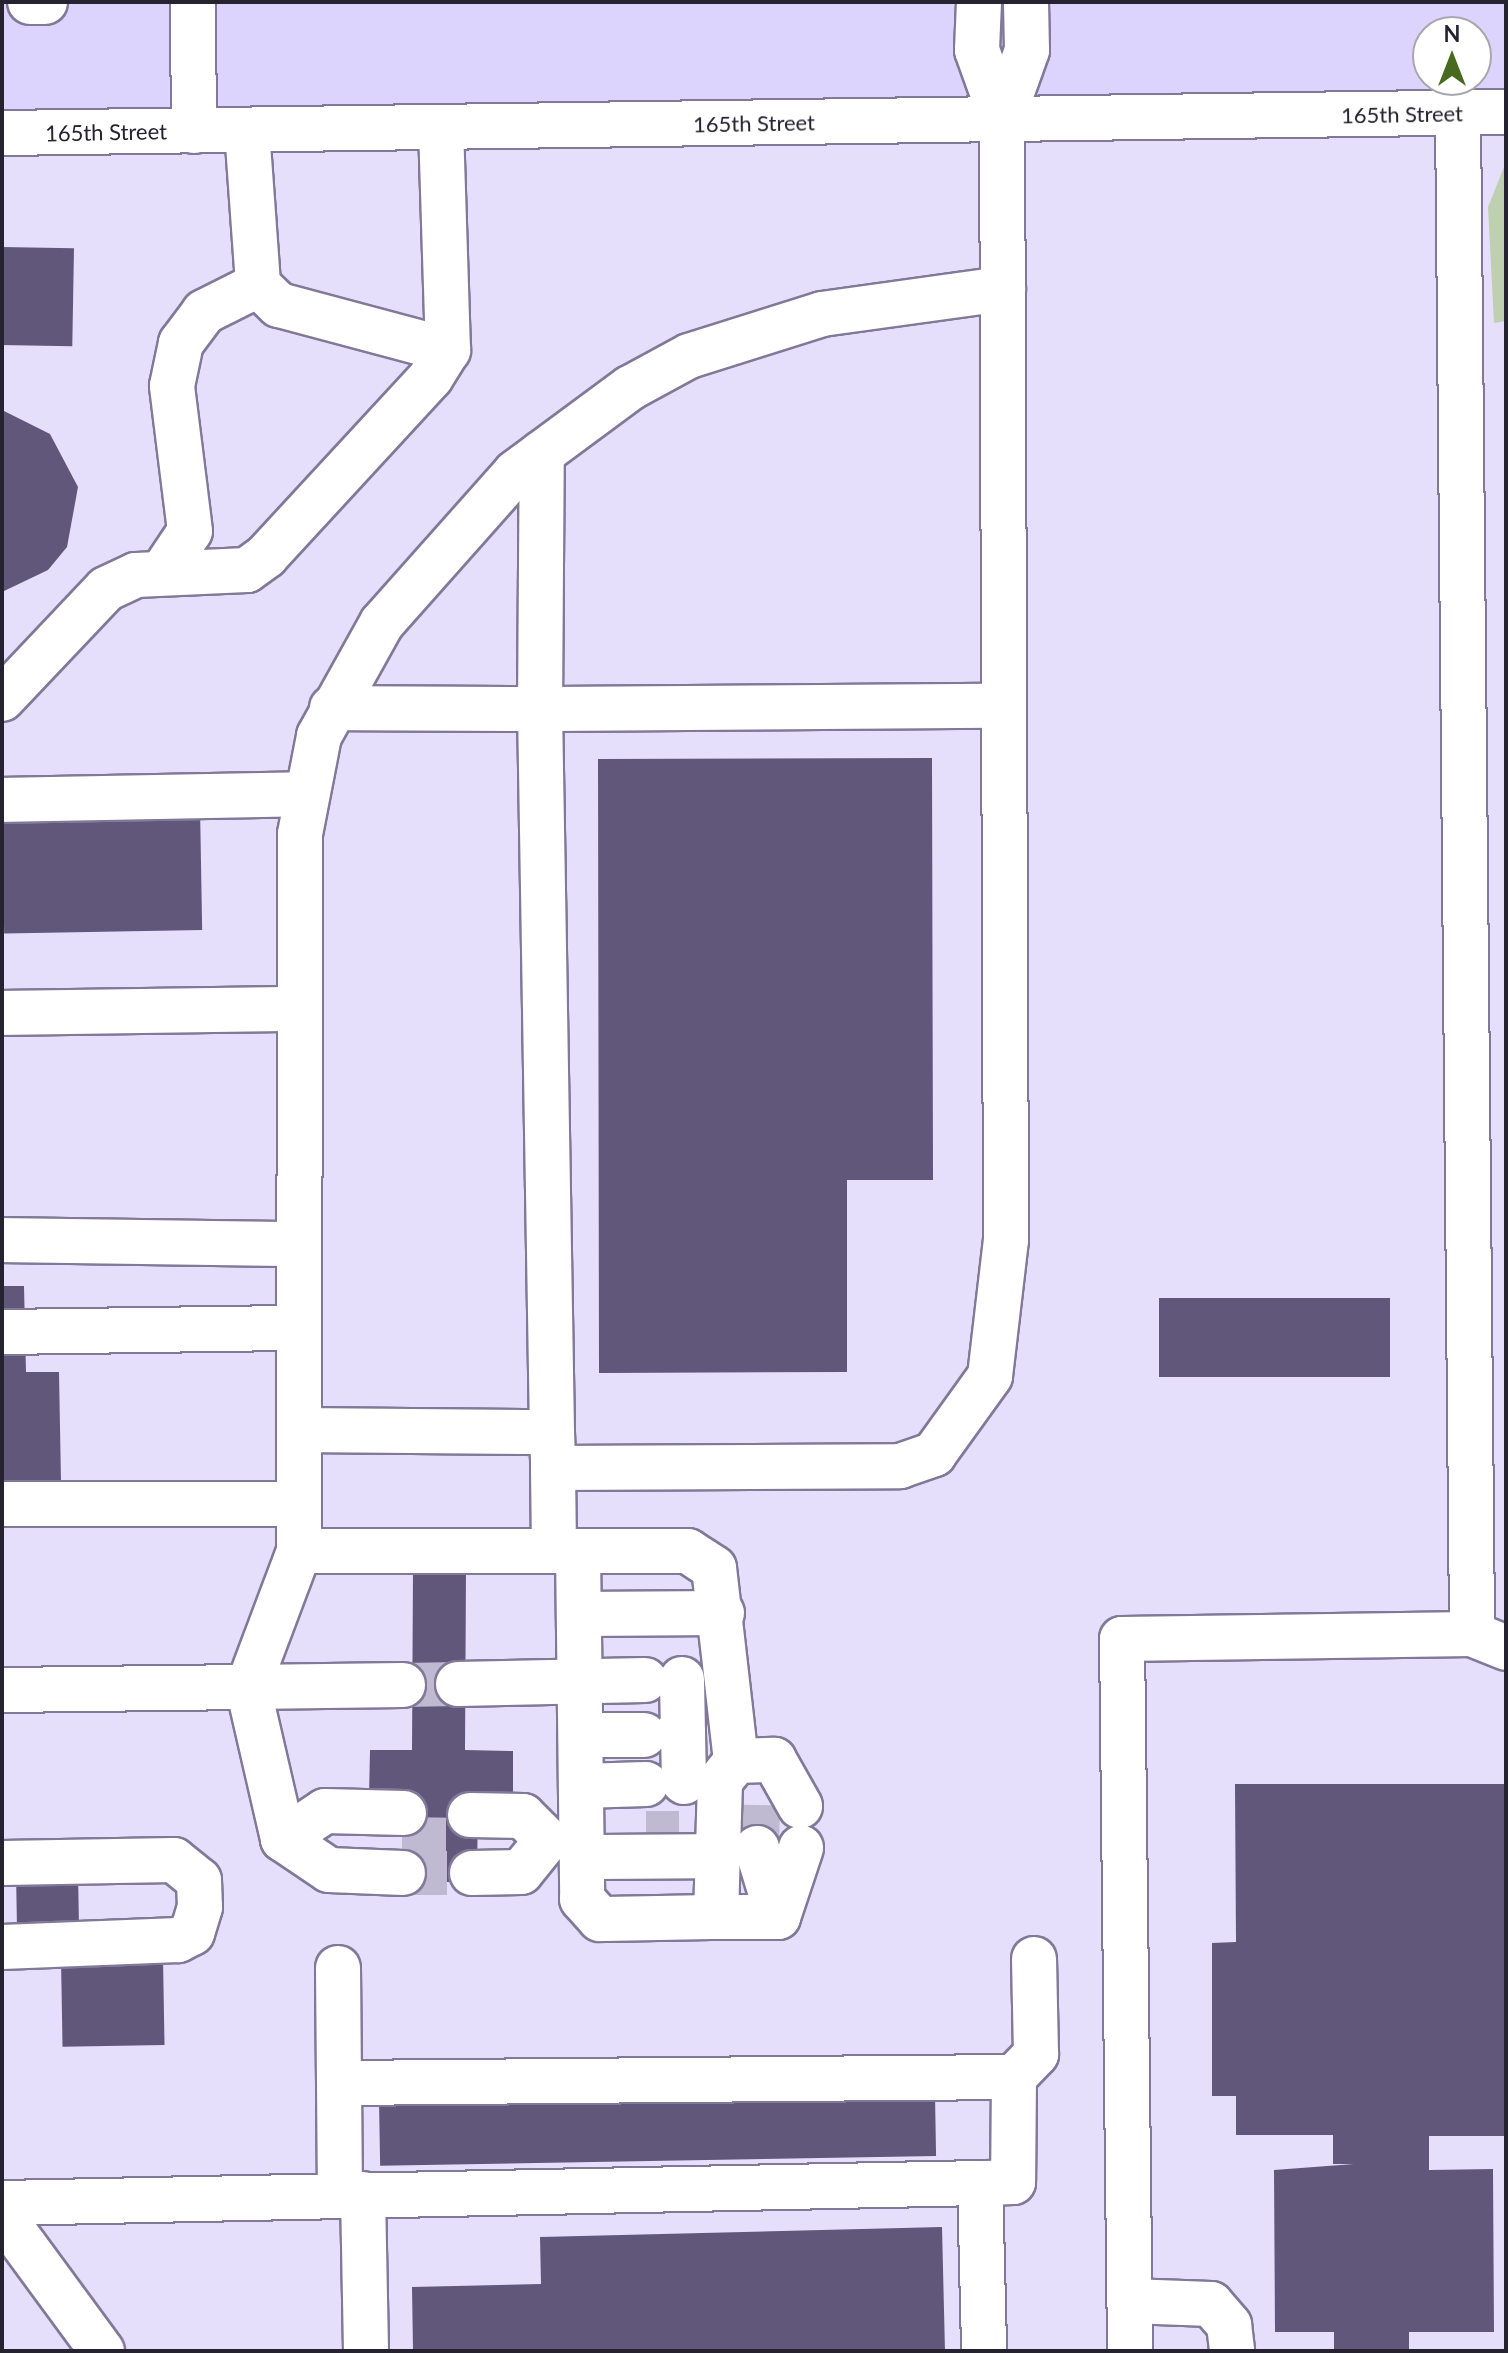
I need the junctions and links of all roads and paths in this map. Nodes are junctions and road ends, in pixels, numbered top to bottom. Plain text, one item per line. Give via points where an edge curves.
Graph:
1 (30, 2) edge
2 (45, 2) edge
3 (193, 2) edge
4 (979, 2) edge
5 (1026, 2) edge
6 (1506, 112) edge
7 (1458, 113) junction
8 (1002, 120) junction
9 (441, 128) junction
10 (247, 130) junction
11 (194, 131) junction
12 (2, 133) edge
13 (258, 285) junction
14 (1003, 289) junction
15 (448, 350) junction
16 (542, 453) junction
17 (162, 573) junction
18 (2, 699) edge
19 (1004, 706) junction
20 (332, 708) junction
21 (540, 709) junction
22 (306, 794) junction
23 (2, 800) edge
24 (299, 1009) junction
25 (2, 1013) edge
26 (2, 1240) edge
27 (298, 1244) junction
28 (299, 1328) junction
29 (2, 1332) edge
30 (299, 1430) junction
31 (553, 1450) junction
32 (2, 1504) edge
33 (299, 1504) junction
34 (299, 1551) junction
35 (566, 1551) junction
36 (722, 1613) junction
37 (580, 1614) junction
38 (1489, 1641) edge
39 (732, 1676) junction
40 (582, 1679) junction
41 (668, 1679) junction
42 (458, 1684) tunnel mouth
43 (403, 1685) tunnel mouth
44 (248, 1687) junction
45 (2, 1690) edge
46 (668, 1734) junction
47 (582, 1735) junction
48 (706, 1775) junction
49 (582, 1786) junction
50 (283, 1839) junction
51 (689, 1839) junction
52 (574, 1843) junction
53 (757, 1848) tunnel mouth
54 (2, 1863) edge
55 (716, 1917) junction
56 (778, 1917) junction
57 (2, 1947) edge
58 (1034, 1959) dead end
59 (338, 1968) dead end
60 (1014, 2077) junction
61 (339, 2083) junction
62 (980, 2183) junction
63 (351, 2194) junction
64 (2, 2203) edge
65 (2, 2215) edge
66 (1129, 2301) junction
67 (102, 2351) edge
68 (366, 2351) edge
69 (984, 2351) edge
70 (1130, 2351) edge
71 (1232, 2351) edge

1 - 2 main road
3 - 11 main road
4 - 8 main road via 977,50
5 - 8 main road via 1027,50
6 - 7 main road, 165th Street
7 - 8 main road, 165th Street
7 - 38 main road
8 - 9 main road, 165th Street
8 - 14 main road
9 - 10 main road, 165th Street
9 - 15 main road
10 - 11 main road, 165th Street
10 - 13 main road
11 - 12 main road, 165th Street
13 - 15 main road via 279,305
13 - 17 main road via 204,312 181,343 172,386 190,531 184,550
14 - 16 main road via 822,314 743,333 630,388
14 - 19 main road
15 - 17 main road via 266,556 247,570
16 - 20 main road via 426,568
16 - 21 main road
17 - 18 main road via 106,589
19 - 21 main road
19 - 31 main road via 1006,1240 990,1376 967,1418 934,1454 900,1466
20 - 21 main road
20 - 22 main road
21 - 31 main road
22 - 23 main road
22 - 24 main road
24 - 25 main road
24 - 27 main road
26 - 27 main road
27 - 28 main road
28 - 29 main road
28 - 30 main road
30 - 31 main road
30 - 33 main road
31 - 35 main road
32 - 33 main road
33 - 34 main road
34 - 35 main road
34 - 44 main road
35 - 36 main road via 688,1551 714,1568
35 - 37 main road
36 - 37 main road
36 - 39 main road
37 - 40 main road
38 - 66 main road via 1122,1639
39 - 41 main road
39 - 48 main road
40 - 41 main road
40 - 42 main road
40 - 47 main road
41 - 46 main road
43 - 44 main road
44 - 45 main road
44 - 50 main road
46 - 47 main road
46 - 48 main road
47 - 49 main road
48 - 49 main road
48 - 51 main road
48 - 56 main road via 787,1820
49 - 52 main road
50 - 50 main road via 325,1811 403,1842 329,1870
51 - 52 main road
51 - 52 main road
51 - 55 main road
52 - 52 main road via 521,1872 470,1843 523,1816
52 - 55 main road via 582,1899 600,1919
53 - 56 main road
54 - 57 main road via 174,1860 199,1880 200,1907 192,1933 178,1940
55 - 56 main road
58 - 60 main road via 1036,2054
59 - 61 main road
60 - 61 main road
60 - 62 main road via 1013,2182
61 - 63 main road
62 - 63 main road
62 - 69 main road
63 - 64 main road
63 - 68 main road
65 - 67 main road
66 - 70 main road
66 - 71 main road via 1211,2304 1229,2325

